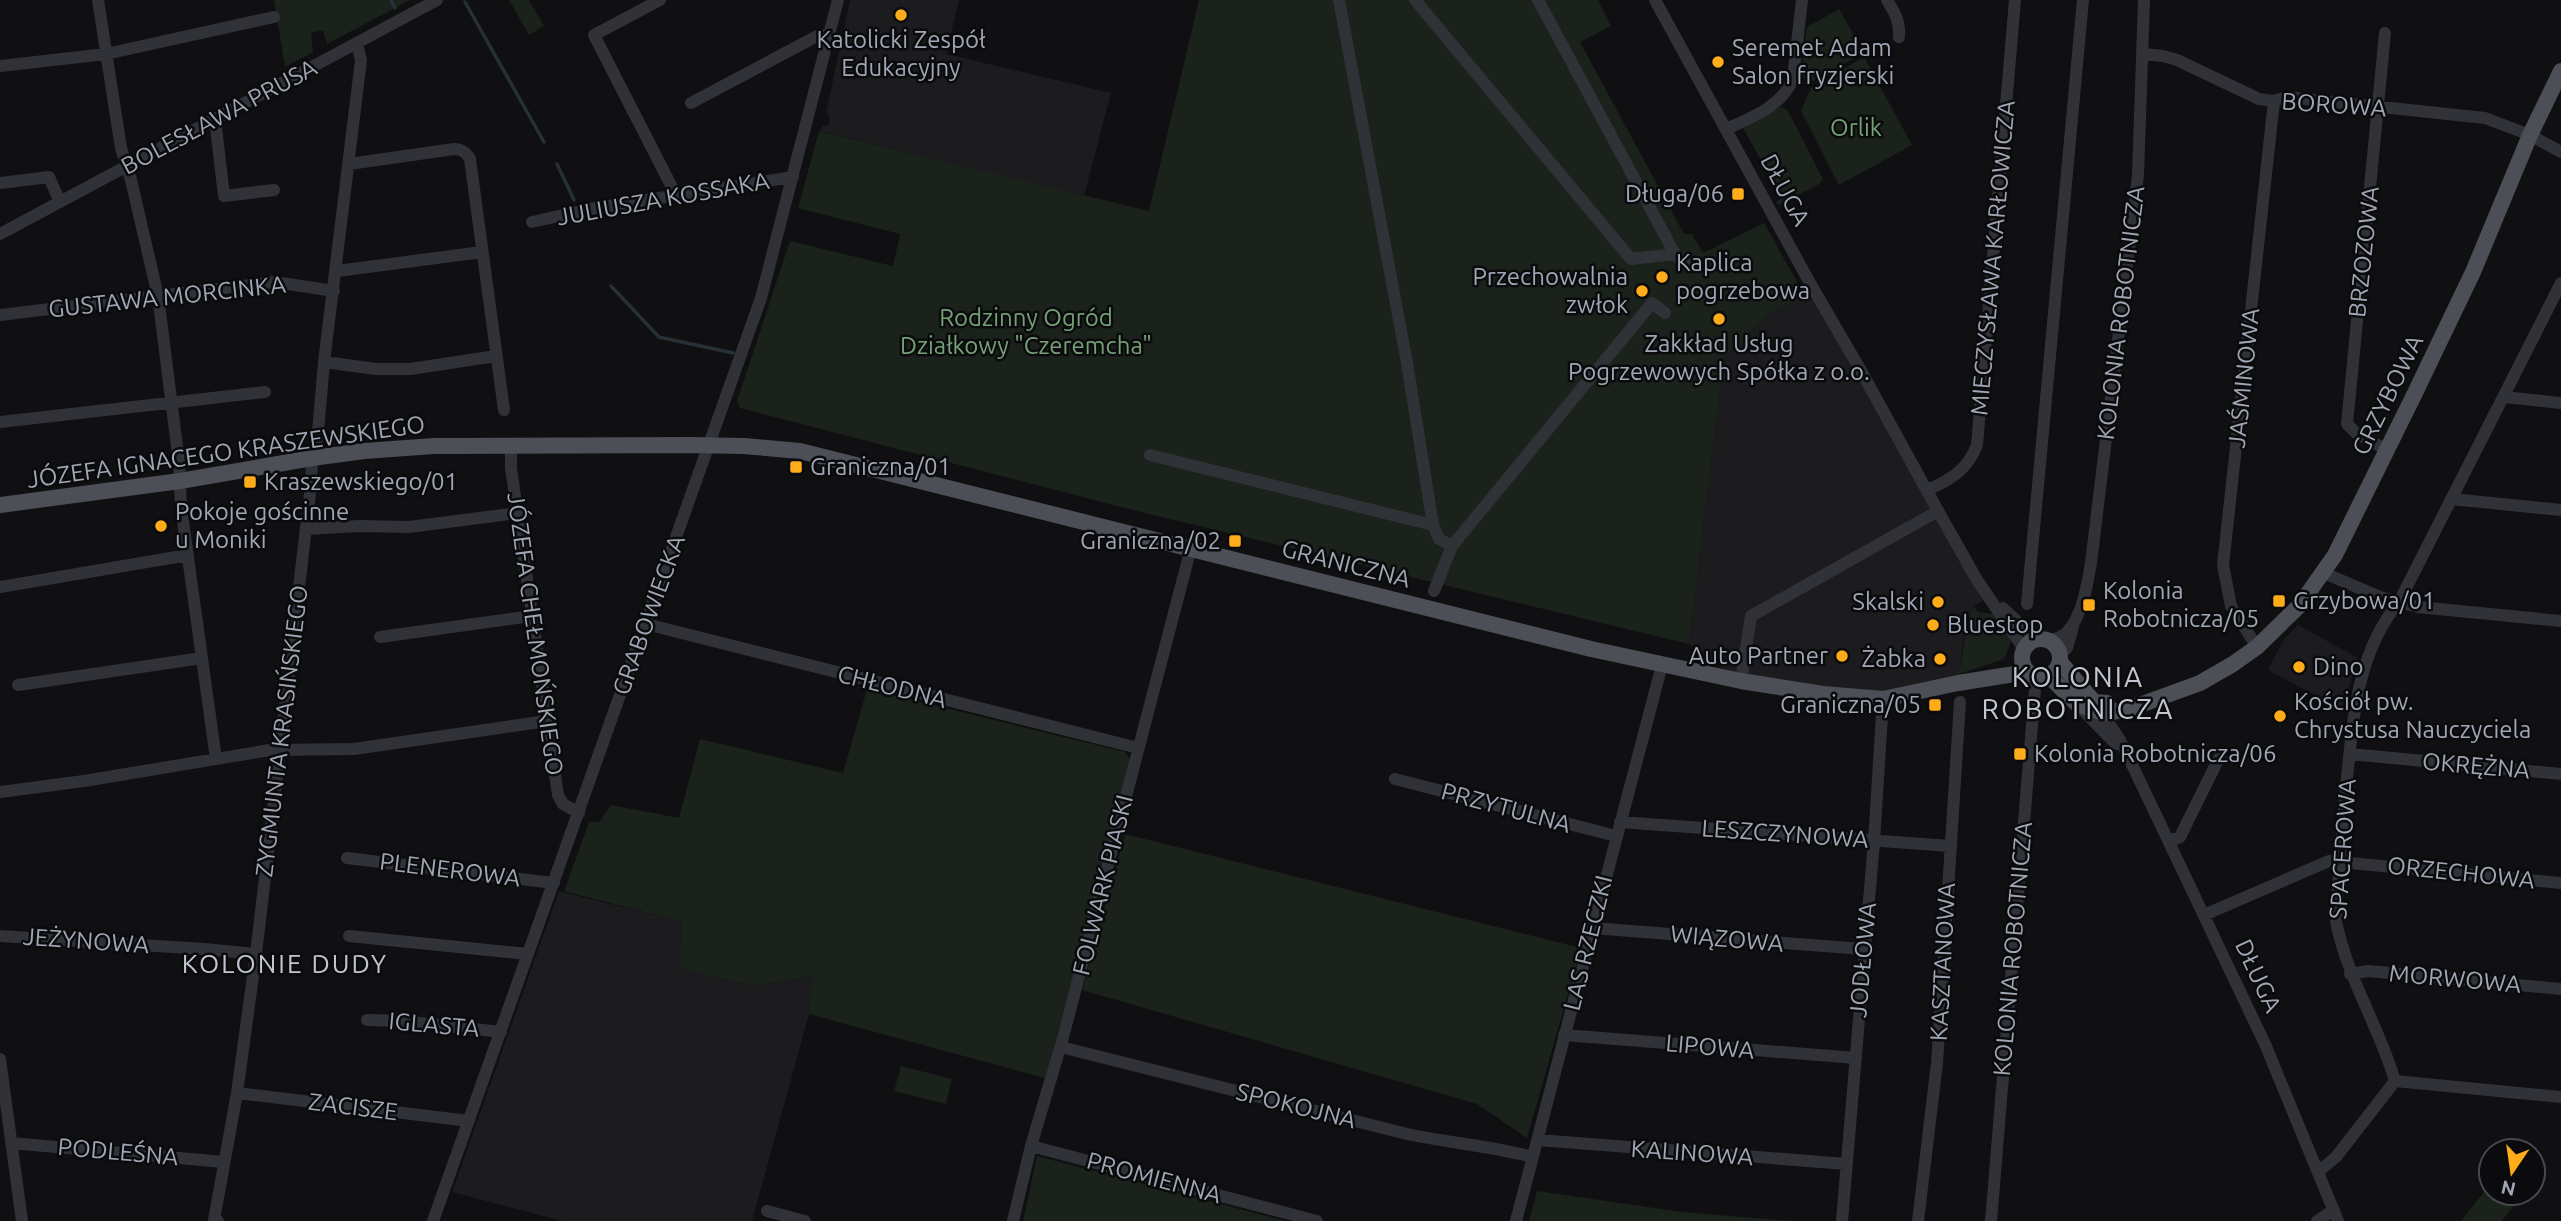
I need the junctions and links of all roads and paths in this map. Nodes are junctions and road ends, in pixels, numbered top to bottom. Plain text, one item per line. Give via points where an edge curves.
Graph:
1 (98, 0) edge
2 (437, 0) edge
3 (660, 0) edge
4 (838, 0) edge
5 (1339, 0) edge
6 (1415, 0) edge
7 (1538, 0) edge
8 (1656, 0) edge
9 (1802, 0) edge
10 (1887, 0) edge
11 (2015, 0) edge
12 (2083, 0) edge
13 (2144, 0) edge
14 (274, 17) dead end
15 (2385, 33) dead end
16 (829, 36) junction
17 (1899, 37) dead end
18 (356, 44) junction
19 (106, 54) junction
20 (2143, 54) junction
21 (0, 66) edge
22 (2561, 71) edge
23 (2274, 101) junction
24 (691, 103) dead end
25 (2379, 108) junction
26 (215, 119) junction
27 (1726, 129) junction
28 (2530, 135) junction
29 (2561, 152) edge
30 (349, 164) junction
31 (126, 167) junction
32 (793, 177) junction
33 (0, 183) edge
34 (274, 190) dead end
35 (676, 195) junction
36 (60, 202) junction
37 (533, 222) dead end
38 (0, 234) edge
39 (482, 252) junction
40 (337, 271) junction
41 (2561, 283) edge
42 (334, 291) junction
43 (158, 296) junction
44 (2558, 297) edge
45 (1665, 313) dead end
46 (0, 315) edge
47 (496, 356) junction
48 (324, 362) junction
49 (265, 392) dead end
50 (2504, 397) junction
51 (171, 402) junction
52 (2561, 403) edge
53 (504, 410) dead end
54 (0, 422) edge
55 (512, 444) junction
56 (710, 445) junction
57 (2387, 450) junction
58 (1150, 455) dead end
59 (312, 458) junction
60 (180, 481) junction
61 (1927, 490) junction
62 (2451, 499) junction
63 (0, 505) edge
64 (2561, 510) edge
65 (1938, 511) junction
66 (518, 513) junction
67 (1433, 526) junction
68 (306, 529) junction
69 (1452, 546) junction
70 (1191, 548) junction
71 (188, 555) junction
72 (2324, 573) junction
73 (0, 587) edge
74 (1433, 591) dead end
75 (2399, 602) junction
76 (2027, 604) dead end
77 (533, 616) junction
78 (2561, 621) edge
79 (2074, 623) junction
80 (646, 624) junction
81 (380, 637) dead end
82 (2257, 647) junction
83 (202, 658) junction
84 (2060, 658) junction
85 (2035, 659) junction
86 (1662, 665) junction
87 (1741, 681) junction
88 (18, 685) dead end
89 (2188, 688) junction
90 (1884, 699) junction
91 (1960, 702) dead end
92 (2091, 706) junction
93 (2126, 710) junction
94 (547, 721) junction
95 (2117, 735) junction
96 (1138, 748) junction
97 (280, 749) junction
98 (2221, 754) dead end
99 (2350, 754) junction
100 (2127, 756) junction
101 (216, 759) junction
102 (2561, 774) edge
103 (1395, 779) dead end
104 (0, 792) edge
105 (579, 813) junction
106 (1620, 821) junction
107 (1616, 836) junction
108 (1874, 841) junction
109 (2169, 841) junction
110 (1950, 846) junction
111 (347, 858) dead end
112 (2339, 860) junction
113 (554, 883) junction
114 (2561, 883) edge
115 (2204, 915) junction
116 (1592, 928) junction
117 (0, 936) edge
118 (349, 936) dead end
119 (1863, 949) junction
120 (256, 954) junction
121 (528, 954) junction
122 (2350, 974) junction
123 (2561, 989) edge
124 (367, 1020) dead end
125 (501, 1031) junction
126 (1564, 1035) junction
127 (1061, 1047) junction
128 (1856, 1058) junction
129 (0, 1059) edge
130 (2395, 1081) junction
131 (237, 1093) junction
132 (2561, 1097) edge
133 (469, 1121) junction
134 (1538, 1140) junction
135 (11, 1143) junction
136 (1031, 1146) junction
137 (1532, 1157) junction
138 (224, 1162) junction
139 (1847, 1164) junction
140 (2318, 1172) junction
141 (766, 1211) dead end
142 (217, 1215) edge
143 (2336, 1216) edge
144 (22, 1221) edge
145 (433, 1221) edge
146 (805, 1221) edge
147 (1013, 1221) edge
148 (1317, 1221) edge
149 (1516, 1221) edge
150 (1842, 1221) edge
151 (1918, 1221) edge
152 (1991, 1221) edge
153 (2317, 1221) edge

1 - 19 street
2 - 18 street, BOLESŁAWA PRUSA
3 - 35 street via 594,35
4 - 16 street, GRABOWIECKA
5 - 67 street
6 - 7 street via 1631,259 1680,259
8 - 27 street, DŁUGA
9 - 27 street via 1789,89 1774,104
10 - 17 street via 1897,15
11 - 61 street, MIECZYSŁAWA KARŁOWICZA via 1977,445 1961,471
12 - 76 street
13 - 20 street, KOLONIA ROBOTNICZA
14 - 19 street
15 - 25 street, BRZOZOWA
16 - 24 street via 819,35
16 - 32 street, GRABOWIECKA
18 - 26 street, BOLESŁAWA PRUSA
18 - 30 street, ZYGMUNTA KRASIŃSKIEGO via 361,60
19 - 21 street
19 - 31 street
20 - 23 street, BOROWA via 2177,60 2259,99
20 - 79 street, KOLONIA ROBOTNICZA via 2138,175 2091,563
22 - 28 main road, GRZYBOWA
23 - 25 street, BOROWA via 2287,97
23 - 82 street, JAŚMINOWA via 2223,565 2231,606
25 - 28 street, BOROWA via 2485,118
25 - 57 street, BRZOZOWA via 2347,424
26 - 31 street, BOLESŁAWA PRUSA
26 - 34 street via 225,195
27 - 61 street, DŁUGA
28 - 29 street, BOROWA
28 - 57 main road, GRZYBOWA via 2473,272
30 - 39 street via 461,149 470,159
30 - 40 street, ZYGMUNTA KRASIŃSKIEGO
31 - 36 street, BOLESŁAWA PRUSA
31 - 43 street
32 - 35 street, JULIUSZA KOSSAKA
32 - 56 street, GRABOWIECKA via 761,298
33 - 36 street via 49,177
35 - 37 street, JULIUSZA KOSSAKA
36 - 38 street, BOLESŁAWA PRUSA
39 - 40 street
39 - 47 street
40 - 42 street, ZYGMUNTA KRASIŃSKIEGO
41 - 44 street, SPACEROWA
42 - 43 street, GUSTAWA MORCINKA via 275,282
42 - 48 street, ZYGMUNTA KRASIŃSKIEGO
43 - 46 street, GUSTAWA MORCINKA
43 - 51 street
44 - 50 street, SPACEROWA
45 - 69 street via 1652,303
47 - 48 street via 410,369
47 - 53 street
48 - 59 street, ZYGMUNTA KRASIŃSKIEGO
49 - 51 street
50 - 52 street
50 - 62 street, SPACEROWA
51 - 54 street
51 - 60 street
55 - 56 main road, JÓZEFA IGNACEGO KRASZEWSKIEGO
55 - 59 main road, JÓZEFA IGNACEGO KRASZEWSKIEGO
55 - 66 street, JÓZEFA CHEŁMOŃSKIEGO
56 - 70 main road, GRANICZNA via 800,451
56 - 80 street, GRABOWIECKA
57 - 72 main road, GRZYBOWA
58 - 67 street
59 - 60 main road, JÓZEFA IGNACEGO KRASZEWSKIEGO
59 - 68 street, ZYGMUNTA KRASIŃSKIEGO
60 - 63 main road, JÓZEFA IGNACEGO KRASZEWSKIEGO
60 - 71 street
61 - 65 street, DŁUGA
62 - 64 street
62 - 75 street, SPACEROWA
65 - 85 street, DŁUGA via 1977,580
65 - 87 street via 1751,616
66 - 68 street via 409,527
66 - 77 street, JÓZEFA CHEŁMOŃSKIEGO
67 - 69 street via 1439,539
68 - 97 street, ZYGMUNTA KRASIŃSKIEGO
69 - 74 street
70 - 86 main road, GRANICZNA
70 - 96 street, FOLWARK PIASKI
71 - 73 street
71 - 83 street
72 - 75 street
72 - 82 main road, GRZYBOWA via 2287,621
75 - 78 street
75 - 99 street, SPACEROWA via 2386,618 2360,675
77 - 81 street
77 - 94 street, JÓZEFA CHEŁMOŃSKIEGO
79 - 84 street, KOLONIA ROBOTNICZA via 2073,635
79 - 85 street
80 - 96 street, CHŁODNA
80 - 105 street, GRABOWIECKA
82 - 89 main road, GRZYBOWA
83 - 88 street
83 - 101 street
84 - 85 main road, DŁUGA via 2056,646
84 - 85 main road via 2056,671
84 - 92 main road, DŁUGA
85 - 90 main road, GRANICZNA via 1973,680
85 - 92 main road, DŁUGA
85 - 152 street, KOLONIA ROBOTNICZA
86 - 87 main road, GRANICZNA
86 - 106 street, LAS RZECZKI
87 - 90 main road, GRANICZNA
89 - 92 main road, GRZYBOWA
89 - 93 main road, GRZYBOWA
90 - 108 street, JODŁOWA
91 - 110 street, KASZTANOWA
92 - 93 main road, GRZYBOWA
92 - 95 street, DŁUGA
92 - 100 street, DŁUGA
93 - 95 street
94 - 97 street via 354,749
94 - 105 street, JÓZEFA CHEŁMOŃSKIEGO via 558,794 563,804
95 - 100 street, DŁUGA
96 - 127 street, FOLWARK PIASKI
97 - 101 street
97 - 120 street, ZYGMUNTA KRASIŃSKIEGO
98 - 109 street via 2180,837
99 - 102 street, OKRĘŻNA
99 - 112 street, SPACEROWA
100 - 109 street, DŁUGA
101 - 104 street
103 - 107 street, PRZYTULNA
105 - 113 street, GRABOWIECKA
106 - 107 street, LAS RZECZKI
106 - 108 street, LESZCZYNOWA
107 - 116 street, LAS RZECZKI
108 - 110 street, LESZCZYNOWA
108 - 119 street, JODŁOWA
109 - 115 street, DŁUGA
110 - 151 street, KASZTANOWA via 1937,1063
111 - 113 street, PLENEROWA
112 - 114 street, ORZECHOWA
112 - 115 street, ORZECHOWA
112 - 122 street, SPACEROWA via 2336,922
113 - 121 street, GRABOWIECKA
115 - 140 street, DŁUGA
116 - 119 street, WIĄZOWA
116 - 126 street, LAS RZECZKI
117 - 120 street, JEŻYNOWA
118 - 121 street
119 - 128 street, JODŁOWA
120 - 131 street, ZYGMUNTA KRASIŃSKIEGO
121 - 125 street, GRABOWIECKA
122 - 123 street, MORWOWA via 2368,971
122 - 130 street, SPACEROWA
124 - 125 street, IGLASTA
125 - 133 street, GRABOWIECKA
126 - 128 street, LIPOWA
126 - 134 street, LAS RZECZKI
127 - 136 street, FOLWARK PIASKI
127 - 137 street, SPOKOJNA via 1407,1134
128 - 139 street, JODŁOWA
129 - 135 street
130 - 132 street
130 - 140 street via 2336,1157
131 - 133 street, ZACISZE
131 - 138 street, ZYGMUNTA KRASIŃSKIEGO
133 - 145 street, GRABOWIECKA
134 - 137 street, LAS RZECZKI
134 - 139 street, KALINOWA
135 - 138 street, PODLEŚNA
135 - 144 street
136 - 147 street, FOLWARK PIASKI
136 - 148 street, PROMIENNA
137 - 149 street, LAS RZECZKI
138 - 142 street, ZYGMUNTA KRASIŃSKIEGO
139 - 150 street, JODŁOWA
140 - 143 street, DŁUGA
141 - 146 street
143 - 153 street

